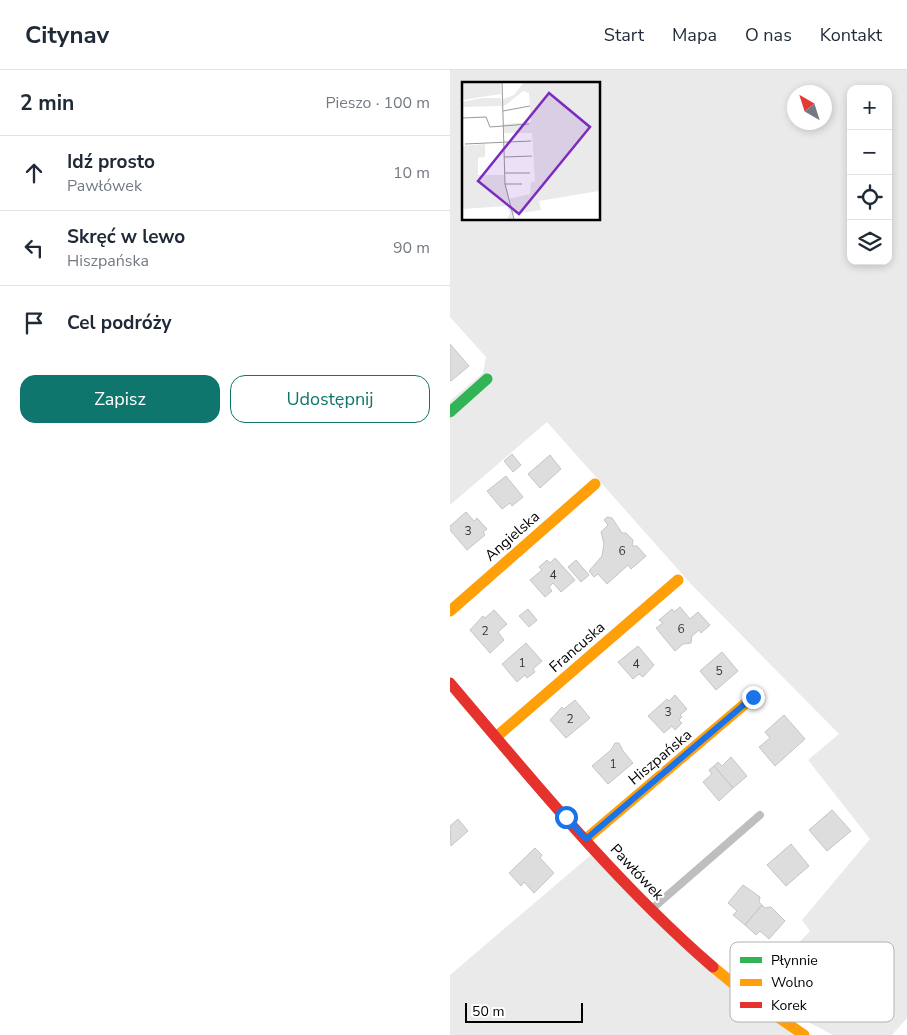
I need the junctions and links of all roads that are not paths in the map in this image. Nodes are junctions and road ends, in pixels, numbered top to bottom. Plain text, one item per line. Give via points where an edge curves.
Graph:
1 (486, 379) dead end
2 (450, 412) edge
3 (594, 484) dead end
4 (678, 580) dead end
5 (450, 611) edge
6 (450, 683) edge
7 (753, 697) dead end
8 (496, 737) junction
9 (760, 814) dead end
10 (586, 839) junction
11 (652, 909) junction
12 (730, 982) edge
13 (784, 1022) edge
14 (804, 1035) edge

1 - 2 street
3 - 5 street, Angielska
4 - 8 street, Francuska
6 - 8 street, Pawłówek
7 - 10 street, Hiszpańska
8 - 10 street, Pawłówek
9 - 11 lane
10 - 11 street, Pawłówek
11 - 12 street, Pawłówek
13 - 14 street, Pawłówek

